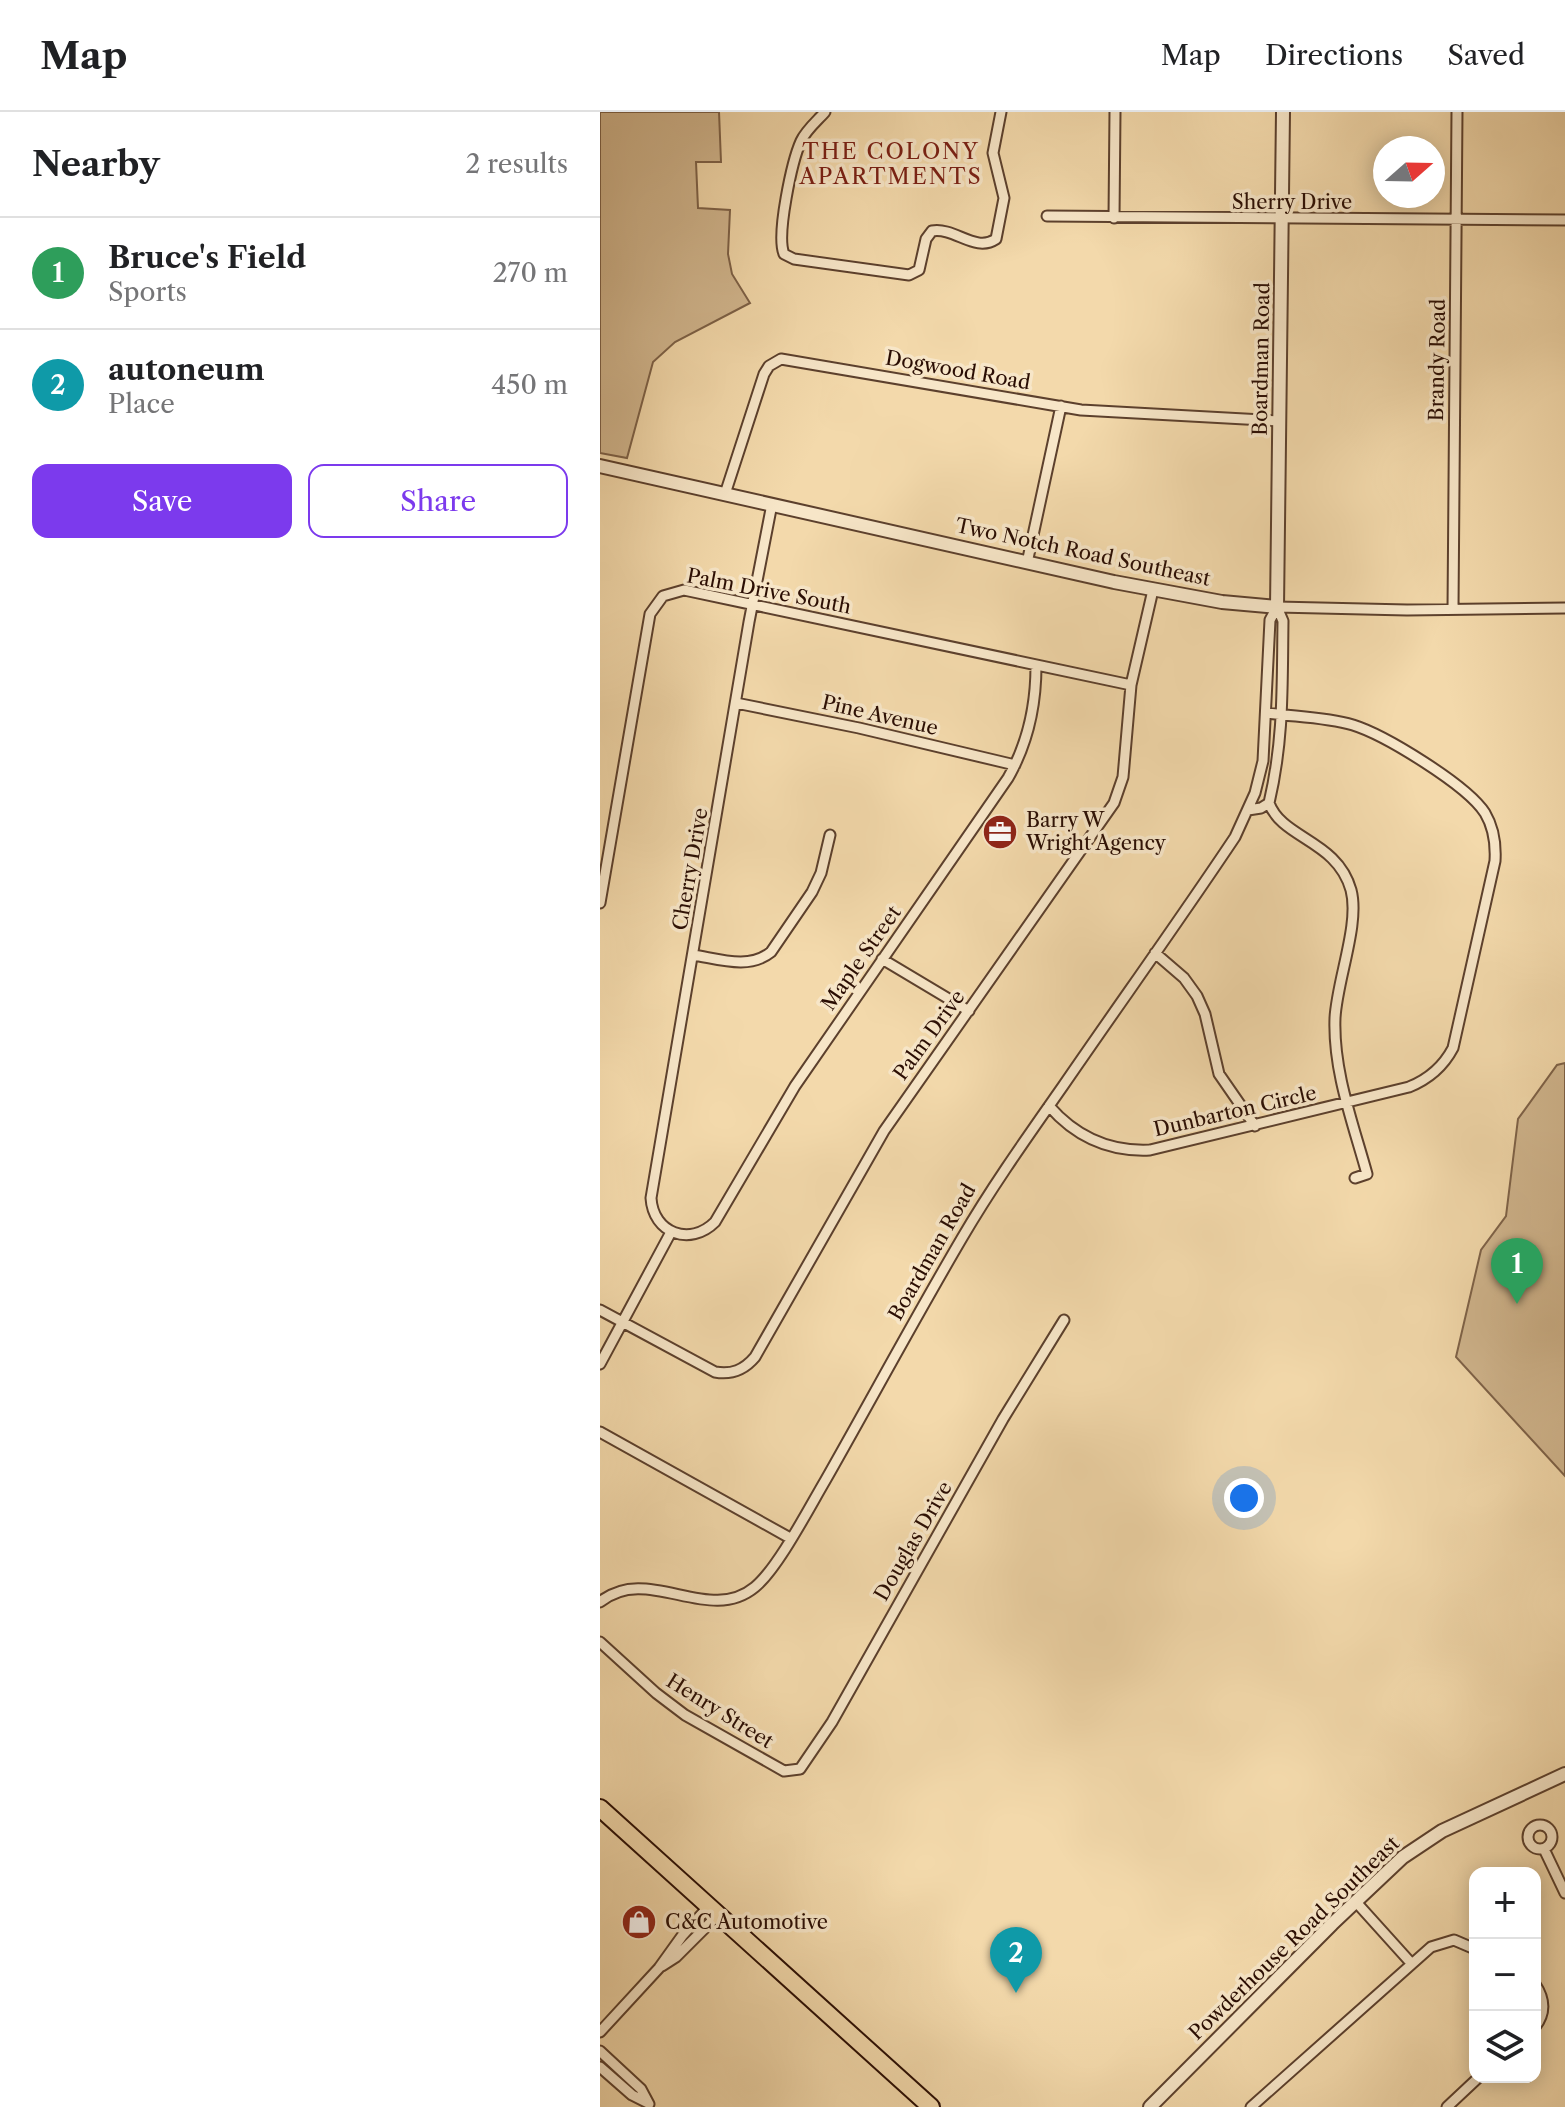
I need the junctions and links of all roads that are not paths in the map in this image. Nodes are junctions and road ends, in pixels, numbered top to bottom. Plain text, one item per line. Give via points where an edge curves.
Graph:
1 (825, 112) edge
2 (1001, 112) edge
3 (1115, 112) edge
4 (1283, 112) edge
5 (1457, 112) edge
6 (1047, 216) dead end
7 (1114, 218) junction
8 (1455, 218) junction
9 (1282, 220) junction
10 (1565, 220) edge
11 (1061, 406) junction
12 (1279, 421) junction
13 (600, 466) edge
14 (725, 494) junction
15 (772, 504) junction
16 (1027, 563) junction
17 (1153, 590) junction
18 (752, 603) junction
19 (1277, 607) junction
20 (1565, 608) edge
21 (1453, 609) junction
22 (1036, 666) junction
23 (1131, 685) junction
24 (736, 703) junction
25 (1267, 713) junction
26 (1283, 715) junction
27 (1015, 765) junction
28 (1269, 803) junction
29 (1248, 810) junction
30 (830, 835) dead end
31 (600, 903) edge
32 (1155, 953) junction
33 (693, 955) junction
34 (882, 959) junction
35 (969, 1011) junction
36 (1347, 1103) junction
37 (1049, 1106) junction
38 (1255, 1126) junction
39 (1355, 1178) dead end
40 (671, 1232) junction
41 (600, 1310) edge
42 (1064, 1320) dead end
43 (623, 1322) junction
44 (600, 1364) edge
45 (600, 1432) edge
46 (790, 1538) junction
47 (600, 1602) edge
48 (600, 1642) edge
49 (788, 1772) joint
50 (1565, 1774) edge
51 (600, 1808) edge
52 (1544, 1849) dead end
53 (1565, 1893) edge
54 (1356, 1902) junction
55 (714, 1910) junction
56 (1469, 1946) edge
57 (1411, 1963) junction
58 (1541, 1997) edge
59 (1541, 2017) edge
60 (600, 2032) edge
61 (600, 2051) edge
62 (600, 2067) edge
63 (1473, 2083) edge
64 (650, 2105) edge
65 (931, 2107) edge
66 (1150, 2107) edge
67 (1251, 2107) edge
68 (1447, 2107) edge

1 - 2 street via 798,149 782,250 794,259 909,275 919,270 932,231 978,244 996,239 1004,198 993,153
3 - 7 street
4 - 9 street, Boardman Road
5 - 8 street, Brandy Road
6 - 7 street, Sherry Drive
7 - 9 street, Sherry Drive
8 - 9 street, Sherry Drive
8 - 10 street, Sherry Drive
8 - 21 street, Brandy Road
9 - 12 street, Boardman Road
11 - 12 street, Dogwood Road
11 - 14 street, Dogwood Road via 781,359 764,374
11 - 16 street
12 - 19 street, Boardman Road
13 - 14 street, Two Notch Road Southeast
14 - 15 street, Two Notch Road Southeast
15 - 16 street, Two Notch Road Southeast
15 - 18 street, Cherry Drive
16 - 17 street, Two Notch Road Southeast
17 - 19 street, Two Notch Road Southeast
17 - 23 street, Palm Drive
18 - 22 street, Palm Drive South
18 - 24 street, Cherry Drive
18 - 31 street, Palm Drive South via 678,590 663,596 652,609
19 - 21 street, Two Notch Road Southeast
19 - 25 street, Boardman Road via 1270,620
19 - 26 street, Boardman Road via 1283,621
20 - 21 street, Two Notch Road Southeast
22 - 23 street, Palm Drive South
22 - 27 street, Maple Street via 1032,713
23 - 35 street, Palm Drive via 1123,777 1114,803
24 - 27 street, Pine Avenue
24 - 33 street, Cherry Drive
25 - 26 street, Dunbarton Circle
25 - 29 street, Boardman Road via 1263,761
26 - 28 street, Boardman Road
26 - 36 street, Dunbarton Circle via 1343,723 1391,743 1473,799 1489,820 1496,844 1453,1048 1424,1080
27 - 34 street, Maple Street
28 - 29 street
28 - 36 street via 1278,817 1329,853 1351,892 1353,918 1335,1022
29 - 32 street, Boardman Road
30 - 33 street via 817,883 771,952 750,962
32 - 37 street, Boardman Road
32 - 38 street via 1197,996 1219,1074
33 - 40 street, Cherry Drive via 651,1198 654,1215
34 - 35 street
34 - 40 street, Maple Street via 795,1086 715,1222 695,1235
35 - 43 street, Palm Drive via 884,1131 749,1363 733,1372 715,1372
36 - 38 street, Dunbarton Circle
36 - 39 street via 1367,1174
37 - 38 street, Dunbarton Circle via 1082,1135 1122,1150 1161,1148
37 - 46 street, Boardman Road via 962,1238
40 - 43 street
41 - 43 street
42 - 49 street, Douglas Drive via 832,1722 804,1766
43 - 44 street
45 - 46 street
46 - 47 street, Boardman Road via 762,1581 736,1598 712,1601 640,1587 617,1591
48 - 49 street, Henry Street via 685,1715
50 - 54 street, Powderhouse Road Southeast via 1429,1839
51 - 55 main road
52 - 53 street
54 - 57 street
54 - 66 street, Powderhouse Road Southeast
55 - 60 street via 676,1957 659,1968
55 - 65 main road
56 - 57 street via 1448,1940
57 - 67 street
58 - 59 street
61 - 64 street via 641,2089
62 - 64 street
63 - 68 street

